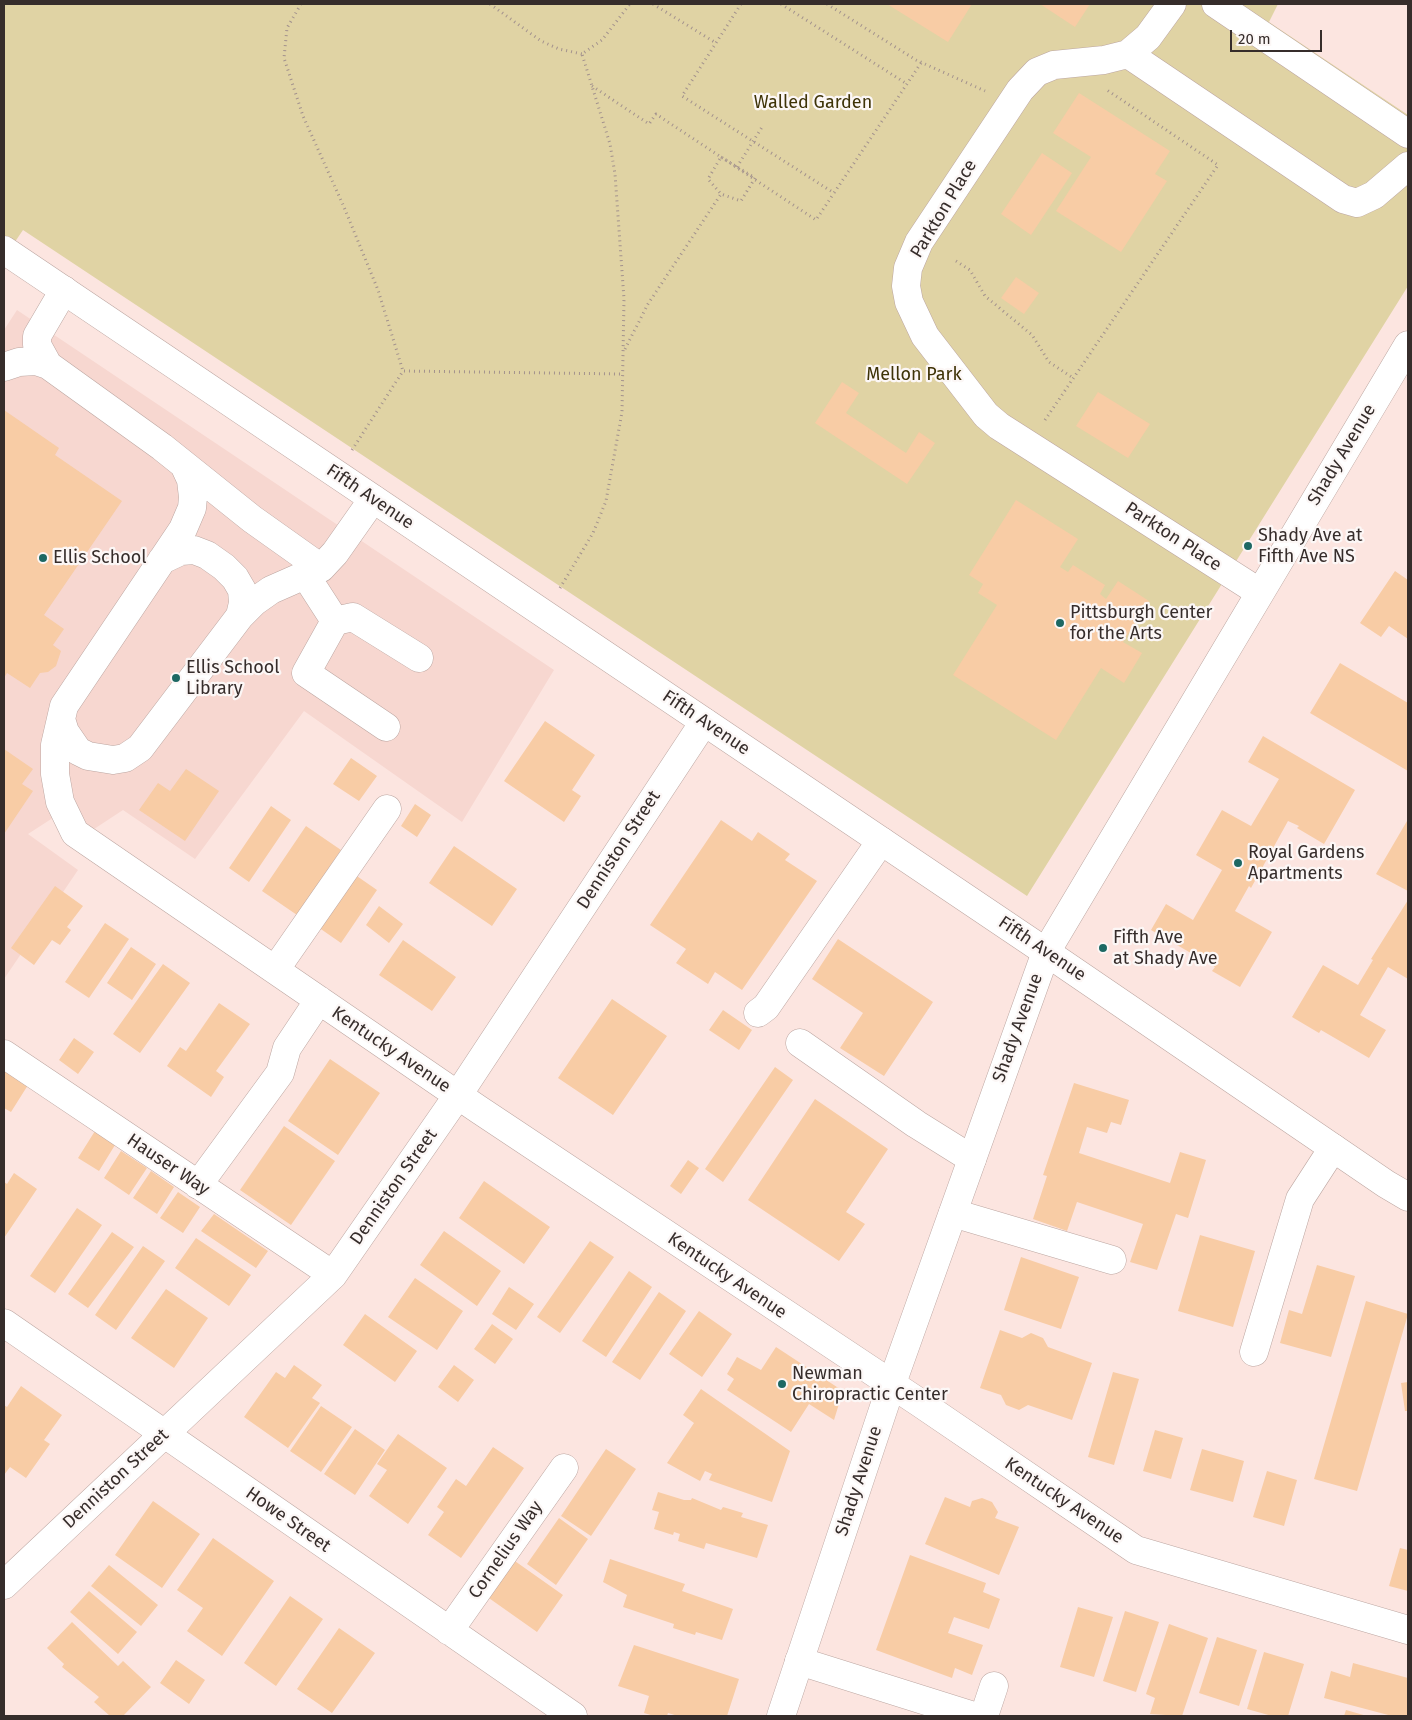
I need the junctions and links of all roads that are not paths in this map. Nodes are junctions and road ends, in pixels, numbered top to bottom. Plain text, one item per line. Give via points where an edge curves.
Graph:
1 (1172, 4) edge
2 (1216, 4) edge
3 (1128, 54) junction
4 (1408, 134) edge
5 (1408, 166) edge
6 (4, 250) edge
7 (64, 290) junction
8 (1408, 345) edge
9 (48, 365) junction
10 (4, 367) edge
11 (185, 467) junction
12 (374, 498) junction
13 (162, 560) junction
14 (313, 572) junction
15 (1259, 592) junction
16 (240, 616) junction
17 (335, 621) junction
18 (419, 658) dead end
19 (61, 719) junction
20 (704, 722) junction
21 (386, 727) dead end
22 (387, 809) dead end
23 (880, 841) junction
24 (1046, 952) junction
25 (274, 970) junction
26 (319, 1000) junction
27 (758, 1013) dead end
28 (800, 1043) dead end
29 (4, 1054) edge
30 (458, 1096) junction
31 (1333, 1148) junction
32 (972, 1159) junction
33 (198, 1185) junction
34 (1408, 1197) edge
35 (953, 1213) junction
36 (1112, 1260) dead end
37 (333, 1275) junction
38 (4, 1322) edge
39 (1254, 1352) dead end
40 (892, 1386) junction
41 (163, 1434) junction
42 (564, 1468) dead end
43 (4, 1584) edge
44 (1408, 1630) edge
45 (448, 1632) junction
46 (799, 1661) junction
47 (994, 1686) dead end
48 (573, 1716) edge
49 (781, 1716) edge
50 (974, 1716) edge
51 (984, 1716) edge

1 - 3 main road, Parkton Place via 1148,37
2 - 4 main road
3 - 5 main road via 1342,199 1357,203 1374,195
3 - 15 main road, Parkton Place via 1054,65 1037,72 1011,102 919,242 908,268 906,286 911,309 925,336 986,414 1028,445
6 - 7 main road, Fifth Avenue
7 - 9 main road via 37,336 37,345
7 - 12 main road, Fifth Avenue
8 - 15 main road, Shady Avenue
9 - 10 main road via 36,361
9 - 11 main road
11 - 13 main road, Kentucky Avenue via 191,480 192,508 183,529
11 - 14 main road
12 - 14 main road via 336,553
12 - 20 main road, Fifth Avenue
13 - 16 main road via 180,551 194,550 224,567 242,590
13 - 19 main road, Kentucky Avenue via 73,690
14 - 16 main road via 271,590
14 - 17 main road
15 - 24 main road, Shady Avenue
16 - 19 main road via 152,735 124,758 99,759 78,751 65,732
17 - 18 main road via 354,617
17 - 21 main road via 306,673
19 - 25 main road, Kentucky Avenue via 54,745 55,774 68,823 84,841
20 - 23 main road, Fifth Avenue
20 - 30 main road, Denniston Street
22 - 25 main road
23 - 24 main road, Fifth Avenue
23 - 27 main road via 766,1007
24 - 31 main road, Fifth Avenue
24 - 32 main road, Shady Avenue
25 - 26 main road, Kentucky Avenue
26 - 30 main road, Kentucky Avenue
26 - 33 main road via 287,1048 280,1073
28 - 32 main road
29 - 33 main road, Hauser Way
30 - 37 main road, Denniston Street
30 - 40 main road, Kentucky Avenue
31 - 34 main road, Fifth Avenue
31 - 39 main road via 1300,1199
32 - 35 main road, Shady Avenue
33 - 37 main road, Hauser Way
35 - 36 main road
35 - 40 main road, Shady Avenue
37 - 41 main road, Denniston Street
38 - 41 main road, Howe Street
40 - 44 main road, Kentucky Avenue via 1136,1550
40 - 46 main road, Shady Avenue
41 - 43 main road, Denniston Street
41 - 45 main road, Howe Street
42 - 45 main road, Cornelius Way
45 - 48 main road, Howe Street
46 - 49 main road, Shady Avenue
46 - 50 main road
47 - 51 main road

